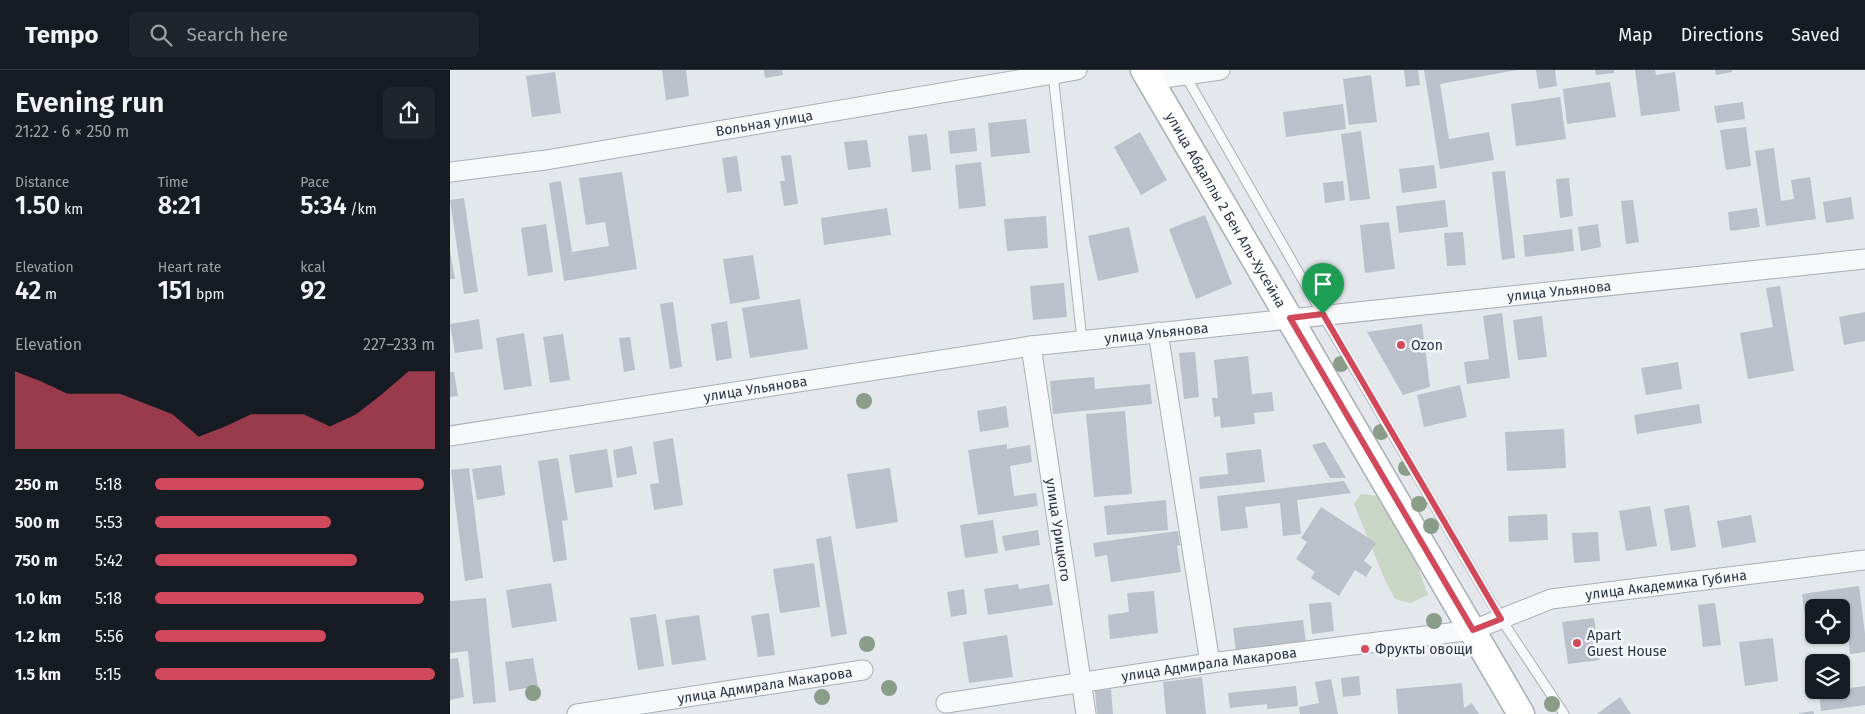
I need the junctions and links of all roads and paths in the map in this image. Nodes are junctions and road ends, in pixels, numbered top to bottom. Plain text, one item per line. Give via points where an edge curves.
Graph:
1 (1077, 70) edge
2 (1220, 70) edge
3 (1053, 74) junction
4 (1147, 75) edge
5 (1185, 75) junction
6 (450, 172) edge
7 (1865, 259) edge
8 (1323, 314) junction
9 (1290, 318) junction
10 (1158, 332) junction
11 (1082, 340) junction
12 (1031, 346) junction
13 (450, 436) edge
14 (1865, 560) edge
15 (1501, 619) junction
16 (1473, 630) junction
17 (1210, 663) junction
18 (863, 670) dead end
19 (1082, 683) junction
20 (946, 702) dead end
21 (577, 714) edge
22 (1086, 714) edge
23 (1521, 714) edge
24 (1564, 714) edge

1 - 3 street, Вольная улица
2 - 5 street
3 - 6 street, Вольная улица via 546,160
3 - 11 lane
4 - 5 street
4 - 9 main road, улица Абдаллы 2 Бен Аль-Хусейна
5 - 8 lane
7 - 8 street, улица Ульянова
8 - 9 street, улица Ульянова
8 - 15 lane
9 - 10 street, улица Ульянова
9 - 16 main road, улица Абдаллы 2 Бен Аль-Хусейна
10 - 11 street, улица Ульянова
10 - 17 street
11 - 12 street, улица Ульянова
12 - 13 street, улица Ульянова
12 - 19 street, улица Урицкого
14 - 15 street, улица Академика Губина via 1551,599
15 - 16 street, улица Академика Губина
15 - 24 lane
16 - 17 street, улица Адмирала Макарова
16 - 23 main road, улица Абдаллы 2 Бен Аль-Хусейна
17 - 19 street, улица Адмирала Макарова
18 - 21 street, улица Адмирала Макарова
19 - 20 street, улица Адмирала Макарова
19 - 22 street, улица Урицкого

